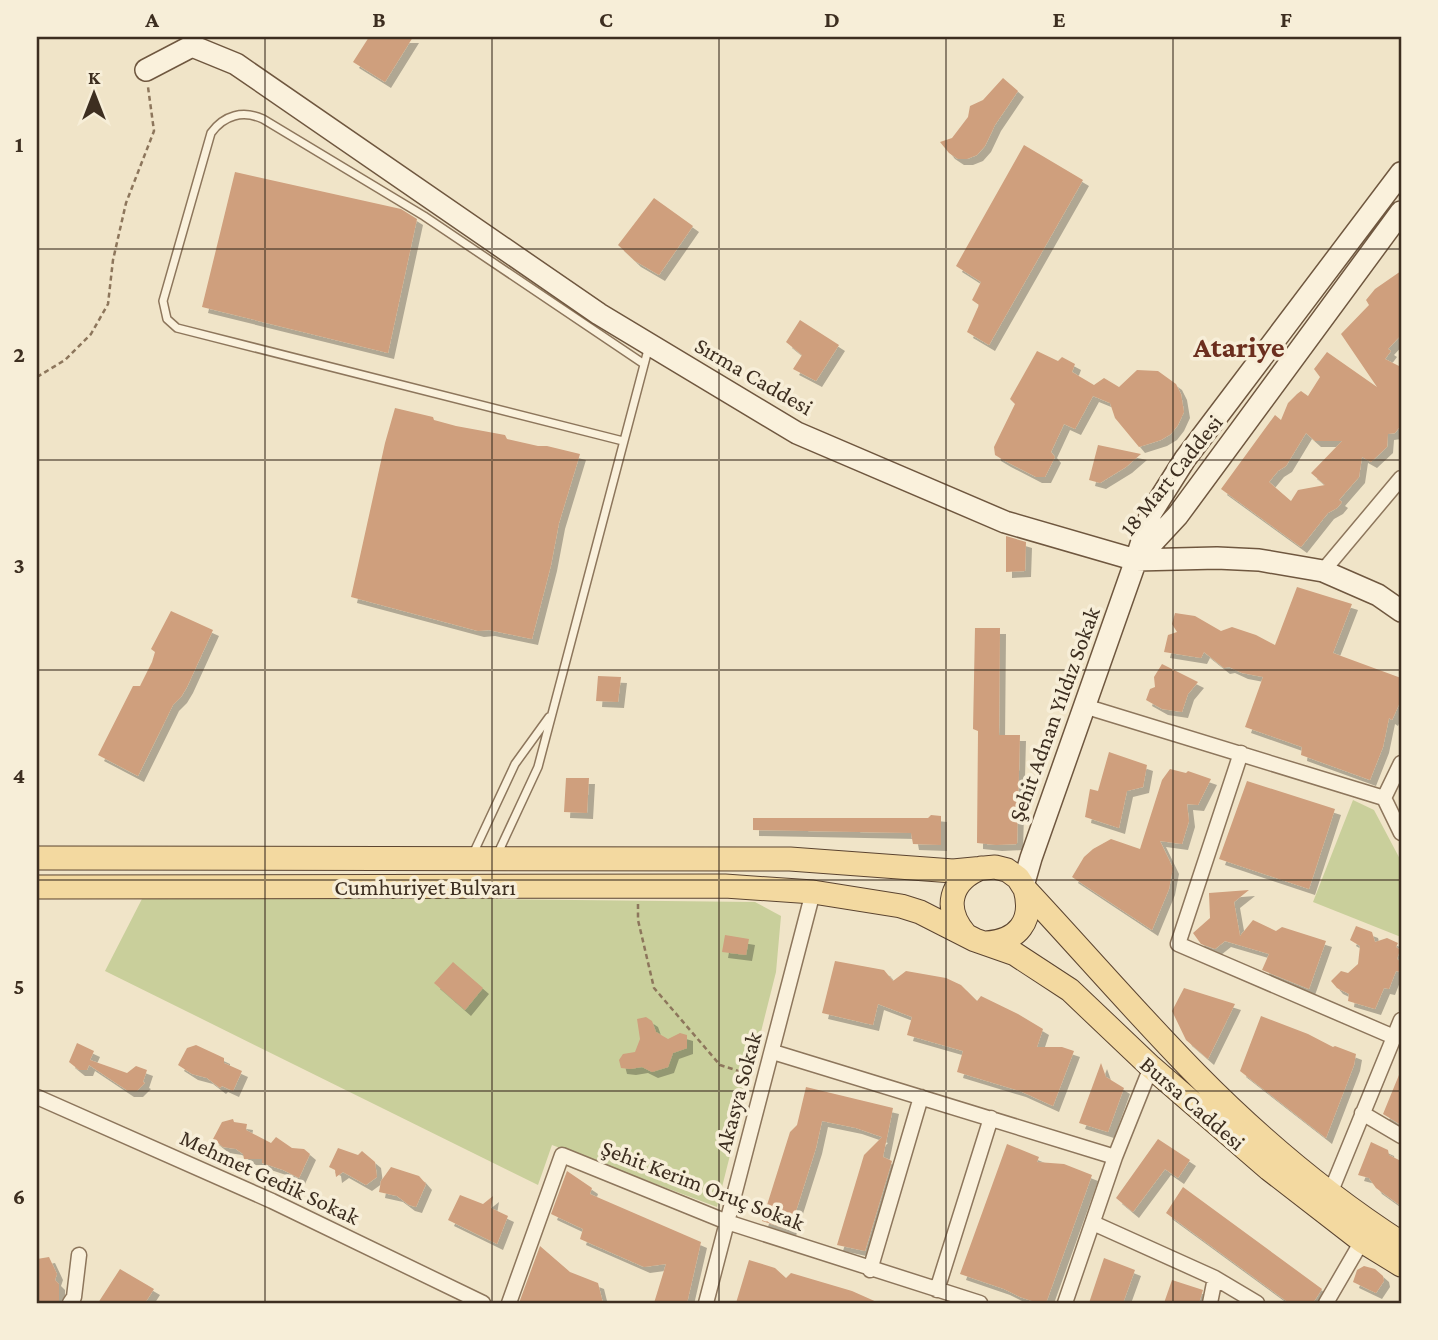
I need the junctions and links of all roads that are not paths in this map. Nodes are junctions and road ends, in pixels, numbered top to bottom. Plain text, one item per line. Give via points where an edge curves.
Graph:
1 (146, 70) road end
2 (1401, 173) edge
3 (1401, 212) edge
4 (646, 355) junction
5 (622, 441) junction
6 (1401, 478) edge
7 (1136, 560) junction
8 (1323, 571) junction
9 (1401, 611) edge
10 (1084, 706) junction
11 (554, 711) junction
12 (1241, 753) junction
13 (1401, 763) edge
14 (1384, 798) junction
15 (1401, 833) edge
16 (471, 857) junction
17 (496, 857) junction
18 (37, 858) edge
19 (790, 859) joint
20 (981, 868) junction
21 (37, 887) edge
22 (1024, 888) junction
23 (813, 892) junction
24 (976, 939) junction
25 (1401, 1020) edge
26 (1394, 1037) junction
27 (773, 1052) junction
28 (1151, 1067) junction
29 (37, 1097) edge
30 (921, 1097) junction
31 (1362, 1113) junction
32 (991, 1118) junction
33 (1401, 1136) edge
34 (1115, 1157) junction
35 (1331, 1191) junction
36 (726, 1222) junction
37 (1093, 1223) junction
38 (1362, 1241) junction
39 (1401, 1243) edge
40 (79, 1255) dead end
41 (1401, 1265) edge
42 (870, 1270) junction
43 (1215, 1278) junction
44 (937, 1290) junction
45 (76, 1301) edge
46 (483, 1303) edge
47 (509, 1303) edge
48 (706, 1303) edge
49 (980, 1303) edge
50 (1065, 1303) edge
51 (1210, 1303) edge
52 (1257, 1303) edge
53 (1326, 1303) edge

1 - 4 street, Sırma Caddesi via 192,46 236,64 599,314
2 - 7 street, 18 Mart Caddesi via 1185,459 1150,513
3 - 7 street, 18 Mart Caddesi via 1178,515
4 - 5 lane
4 - 5 lane via 263,119 235,115 211,133 164,295 171,324
4 - 7 street, Sırma Caddesi via 797,433 1005,522
5 - 11 lane
6 - 8 street
7 - 8 street, Sırma Caddesi via 1259,560
7 - 10 street, Şehit Adnan Yıldız Sokak
8 - 9 street, Sırma Caddesi via 1378,595
10 - 12 street
10 - 22 street, Şehit Adnan Yıldız Sokak
11 - 16 lane via 515,764
11 - 17 lane via 538,768
12 - 14 street
12 - 26 street via 1178,944
13 - 14 street
14 - 15 street
16 - 17 main road, Cumhuriyet Bulvarı
16 - 18 main road, Cumhuriyet Bulvarı
17 - 19 main road, Cumhuriyet Bulvarı
19 - 20 main road, Bursa Caddesi via 953,871
20 - 22 main road, Bursa Caddesi via 1007,870
20 - 24 main road via 960,881 952,903 953,915
21 - 23 main road, Cumhuriyet Bulvarı via 725,886
22 - 24 main road via 1028,912 1024,923 1008,939
22 - 35 main road, Bursa Caddesi via 1196,1074 1280,1153
23 - 24 main road, Bursa Caddesi via 901,906
23 - 27 street, Akasya Sokak
24 - 28 main road, Bursa Caddesi via 1015,954 1070,990
25 - 26 street
26 - 31 street
27 - 30 street
27 - 36 street, Akasya Sokak
28 - 34 street
28 - 38 main road, Bursa Caddesi via 1269,1169
29 - 46 street, Mehmet Gedik Sokak via 272,1201
30 - 32 street
30 - 42 street
31 - 33 street
31 - 35 street
32 - 34 street
32 - 44 street
34 - 37 street
35 - 39 main road, Bursa Caddesi
36 - 42 street, Şehit Kerim Oruç Sokak
36 - 47 street, Şehit Kerim Oruç Sokak via 562,1155
36 - 48 street, Akasya Sokak
37 - 43 street
37 - 50 street
38 - 41 main road, Bursa Caddesi
38 - 53 street
40 - 45 street
42 - 44 street, Şehit Kerim Oruç Sokak
43 - 51 street
43 - 52 street
44 - 49 street, Şehit Kerim Oruç Sokak

